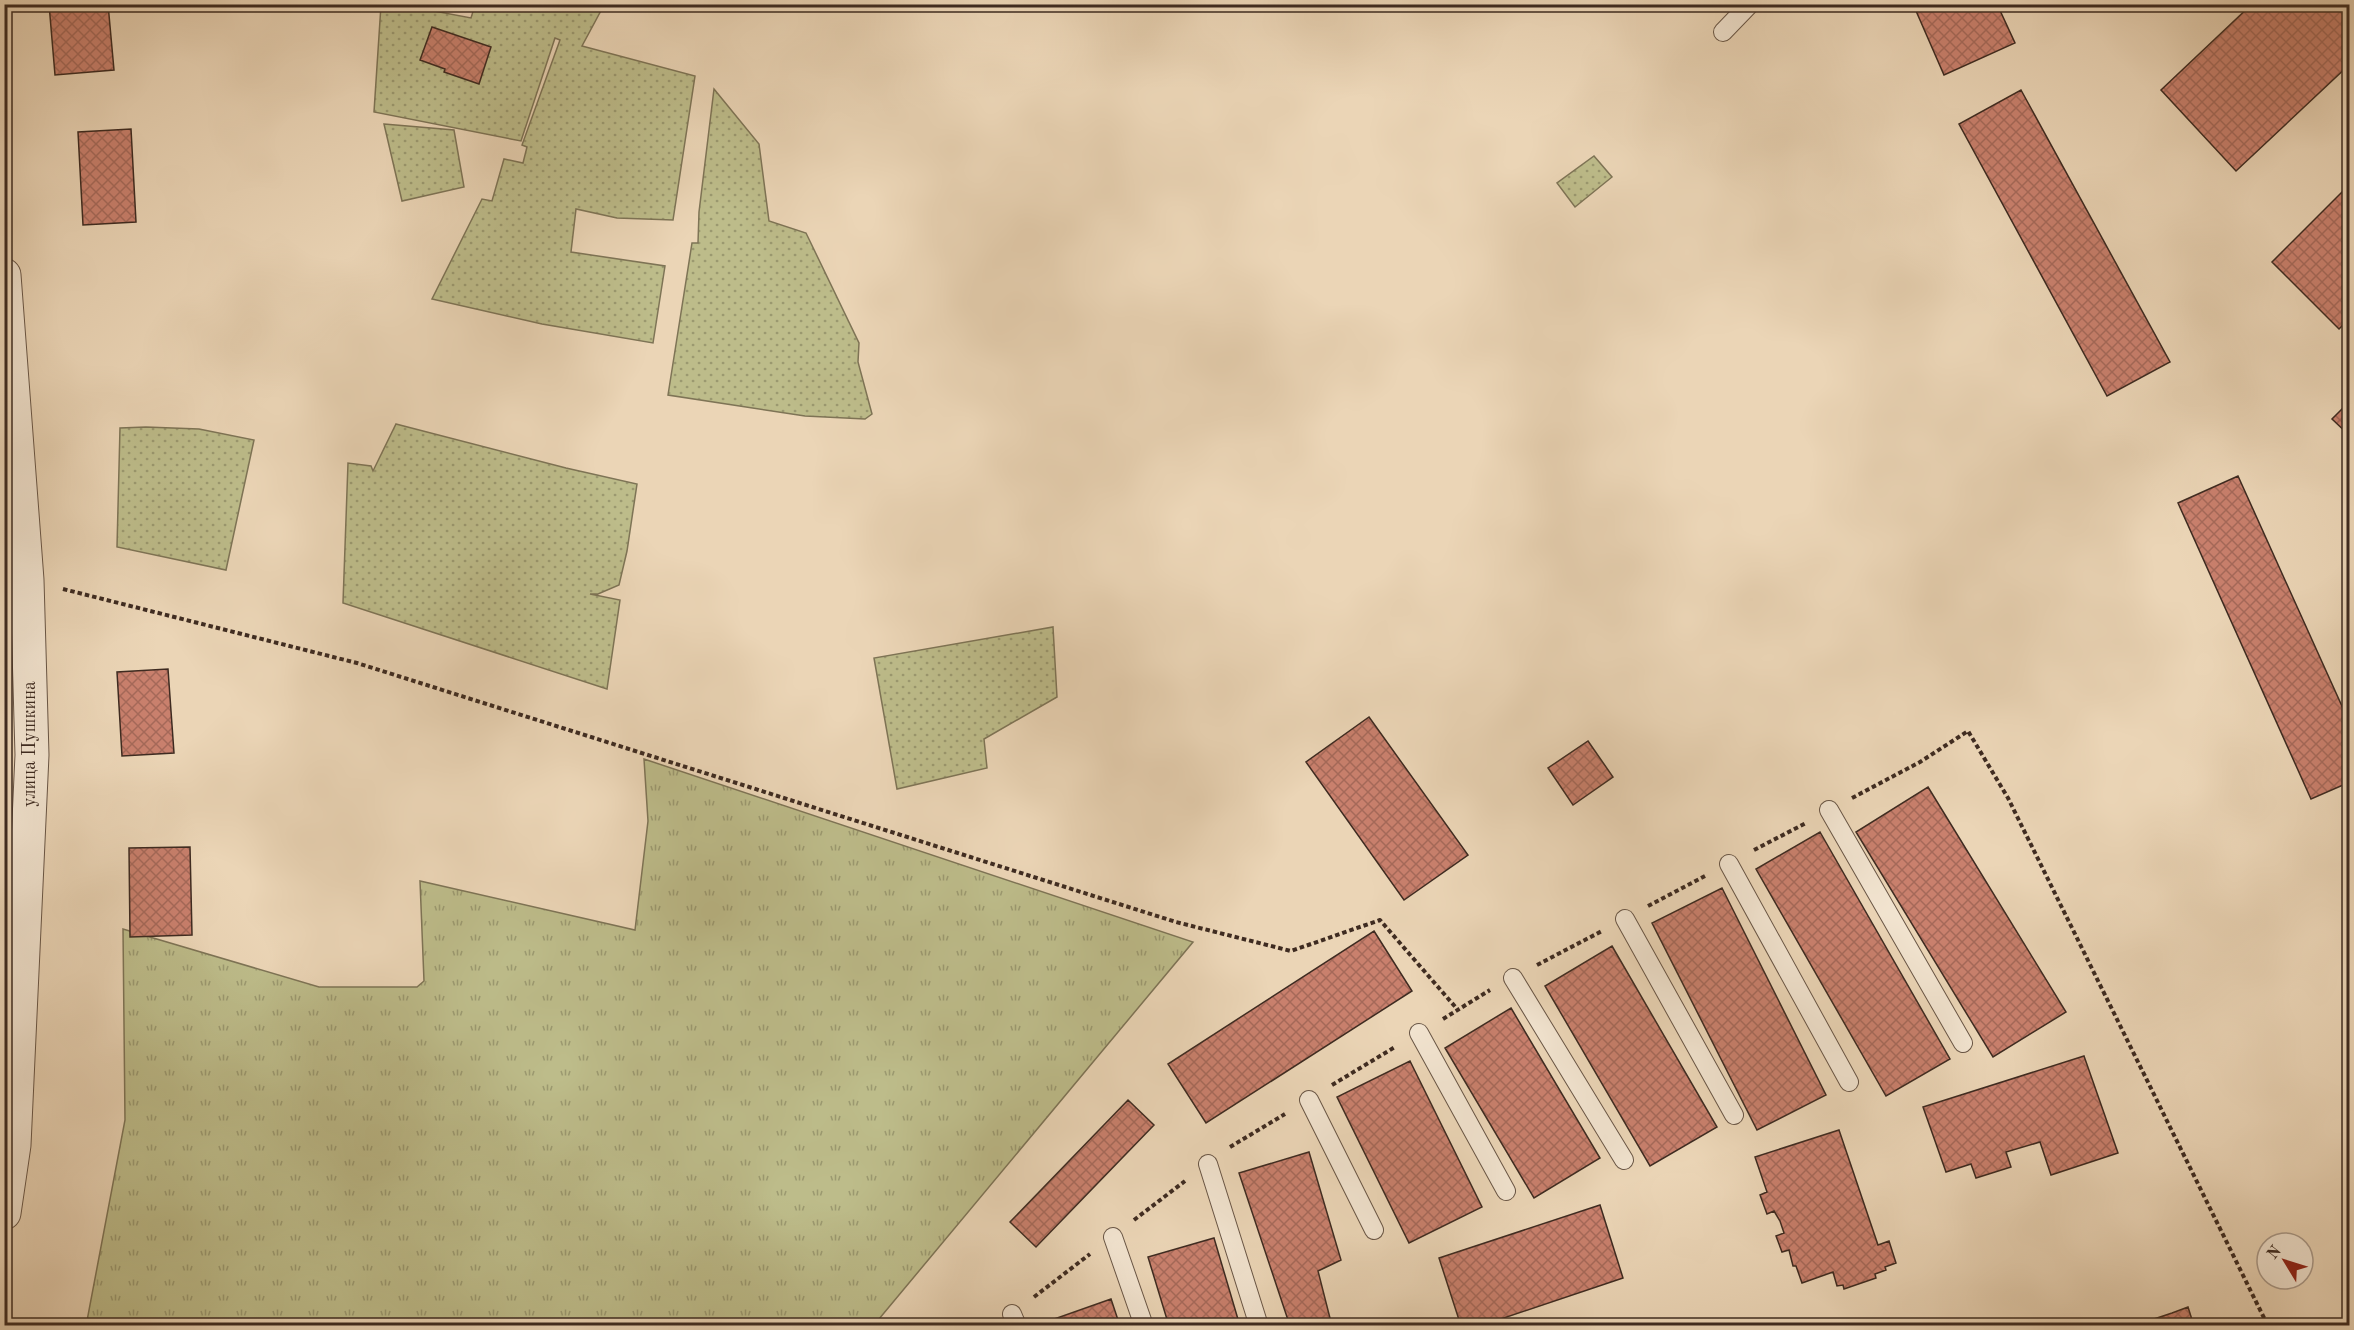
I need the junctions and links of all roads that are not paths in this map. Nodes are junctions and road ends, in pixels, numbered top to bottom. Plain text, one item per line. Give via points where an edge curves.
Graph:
1 (1750, 4) edge
2 (1723, 32) dead end
3 (5, 294) edge
4 (1829, 810) dead end
5 (1729, 864) dead end
6 (1625, 919) dead end
7 (1513, 978) dead end
8 (1419, 1033) dead end
9 (1963, 1043) dead end
10 (1849, 1082) dead end
11 (1309, 1100) dead end
12 (1734, 1115) dead end
13 (1624, 1160) dead end
14 (1208, 1164) dead end
15 (1506, 1191) dead end
16 (4, 1213) edge
17 (1374, 1230) dead end
18 (1113, 1237) dead end
19 (1144, 1326) edge
20 (1259, 1326) edge

1 - 2 lane
3 - 16 street, улица Пушкина via 27,580 32,755 14,1145
4 - 9 lane
5 - 10 lane
6 - 12 lane
7 - 13 lane
8 - 15 lane
11 - 17 lane
14 - 20 lane
18 - 19 lane

